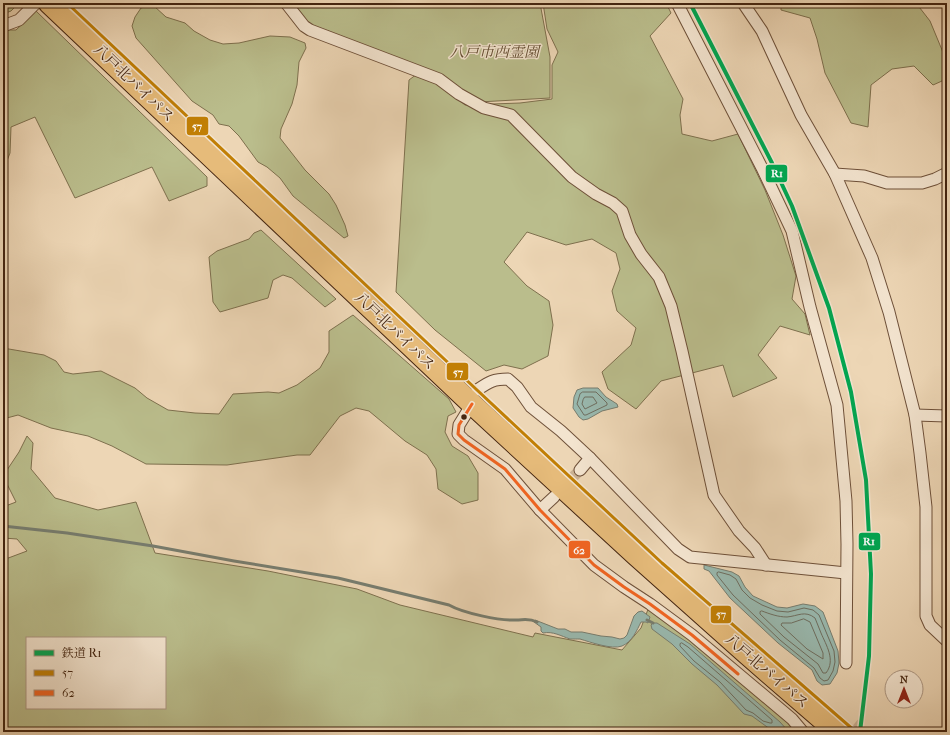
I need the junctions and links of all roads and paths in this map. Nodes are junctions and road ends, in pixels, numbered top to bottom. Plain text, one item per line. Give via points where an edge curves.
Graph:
1 (36, 3) edge
2 (49, 3) edge
3 (67, 3) edge
4 (286, 3) edge
5 (677, 3) edge
6 (743, 3) edge
7 (3, 26) edge
8 (947, 173) edge
9 (834, 174) junction
10 (475, 397) junction
11 (915, 415) junction
12 (947, 416) edge
13 (590, 458) junction
14 (580, 470) tunnel mouth
15 (554, 497) tunnel mouth
16 (540, 510) junction
17 (766, 565) junction
18 (846, 573) junction
19 (947, 641) edge
20 (846, 663) dead end
21 (844, 730) edge
22 (803, 732) edge

1 - 7 street via 19,20
2 - 10 highway, 八戸北バイパス
3 - 10 highway, 八戸北バイパス
4 - 17 street via 310,30 439,79 484,108 511,115 572,177 622,211 630,235 659,277 671,306 714,495
5 - 18 street via 792,231 837,406 845,494
6 - 9 street via 762,31 801,115
8 - 9 street via 922,183 887,183 864,176
9 - 11 street via 872,258
10 - 13 street via 488,383 496,379 508,379 531,407
10 - 16 street via 459,425 458,434 505,469
10 - 21 highway, 八戸北バイパス via 662,563
11 - 12 street
11 - 19 street via 926,506 926,616 930,625
13 - 14 street
13 - 17 street via 678,549 690,557
15 - 16 street
16 - 22 street via 594,565 692,635 792,719
17 - 18 street
18 - 20 street

